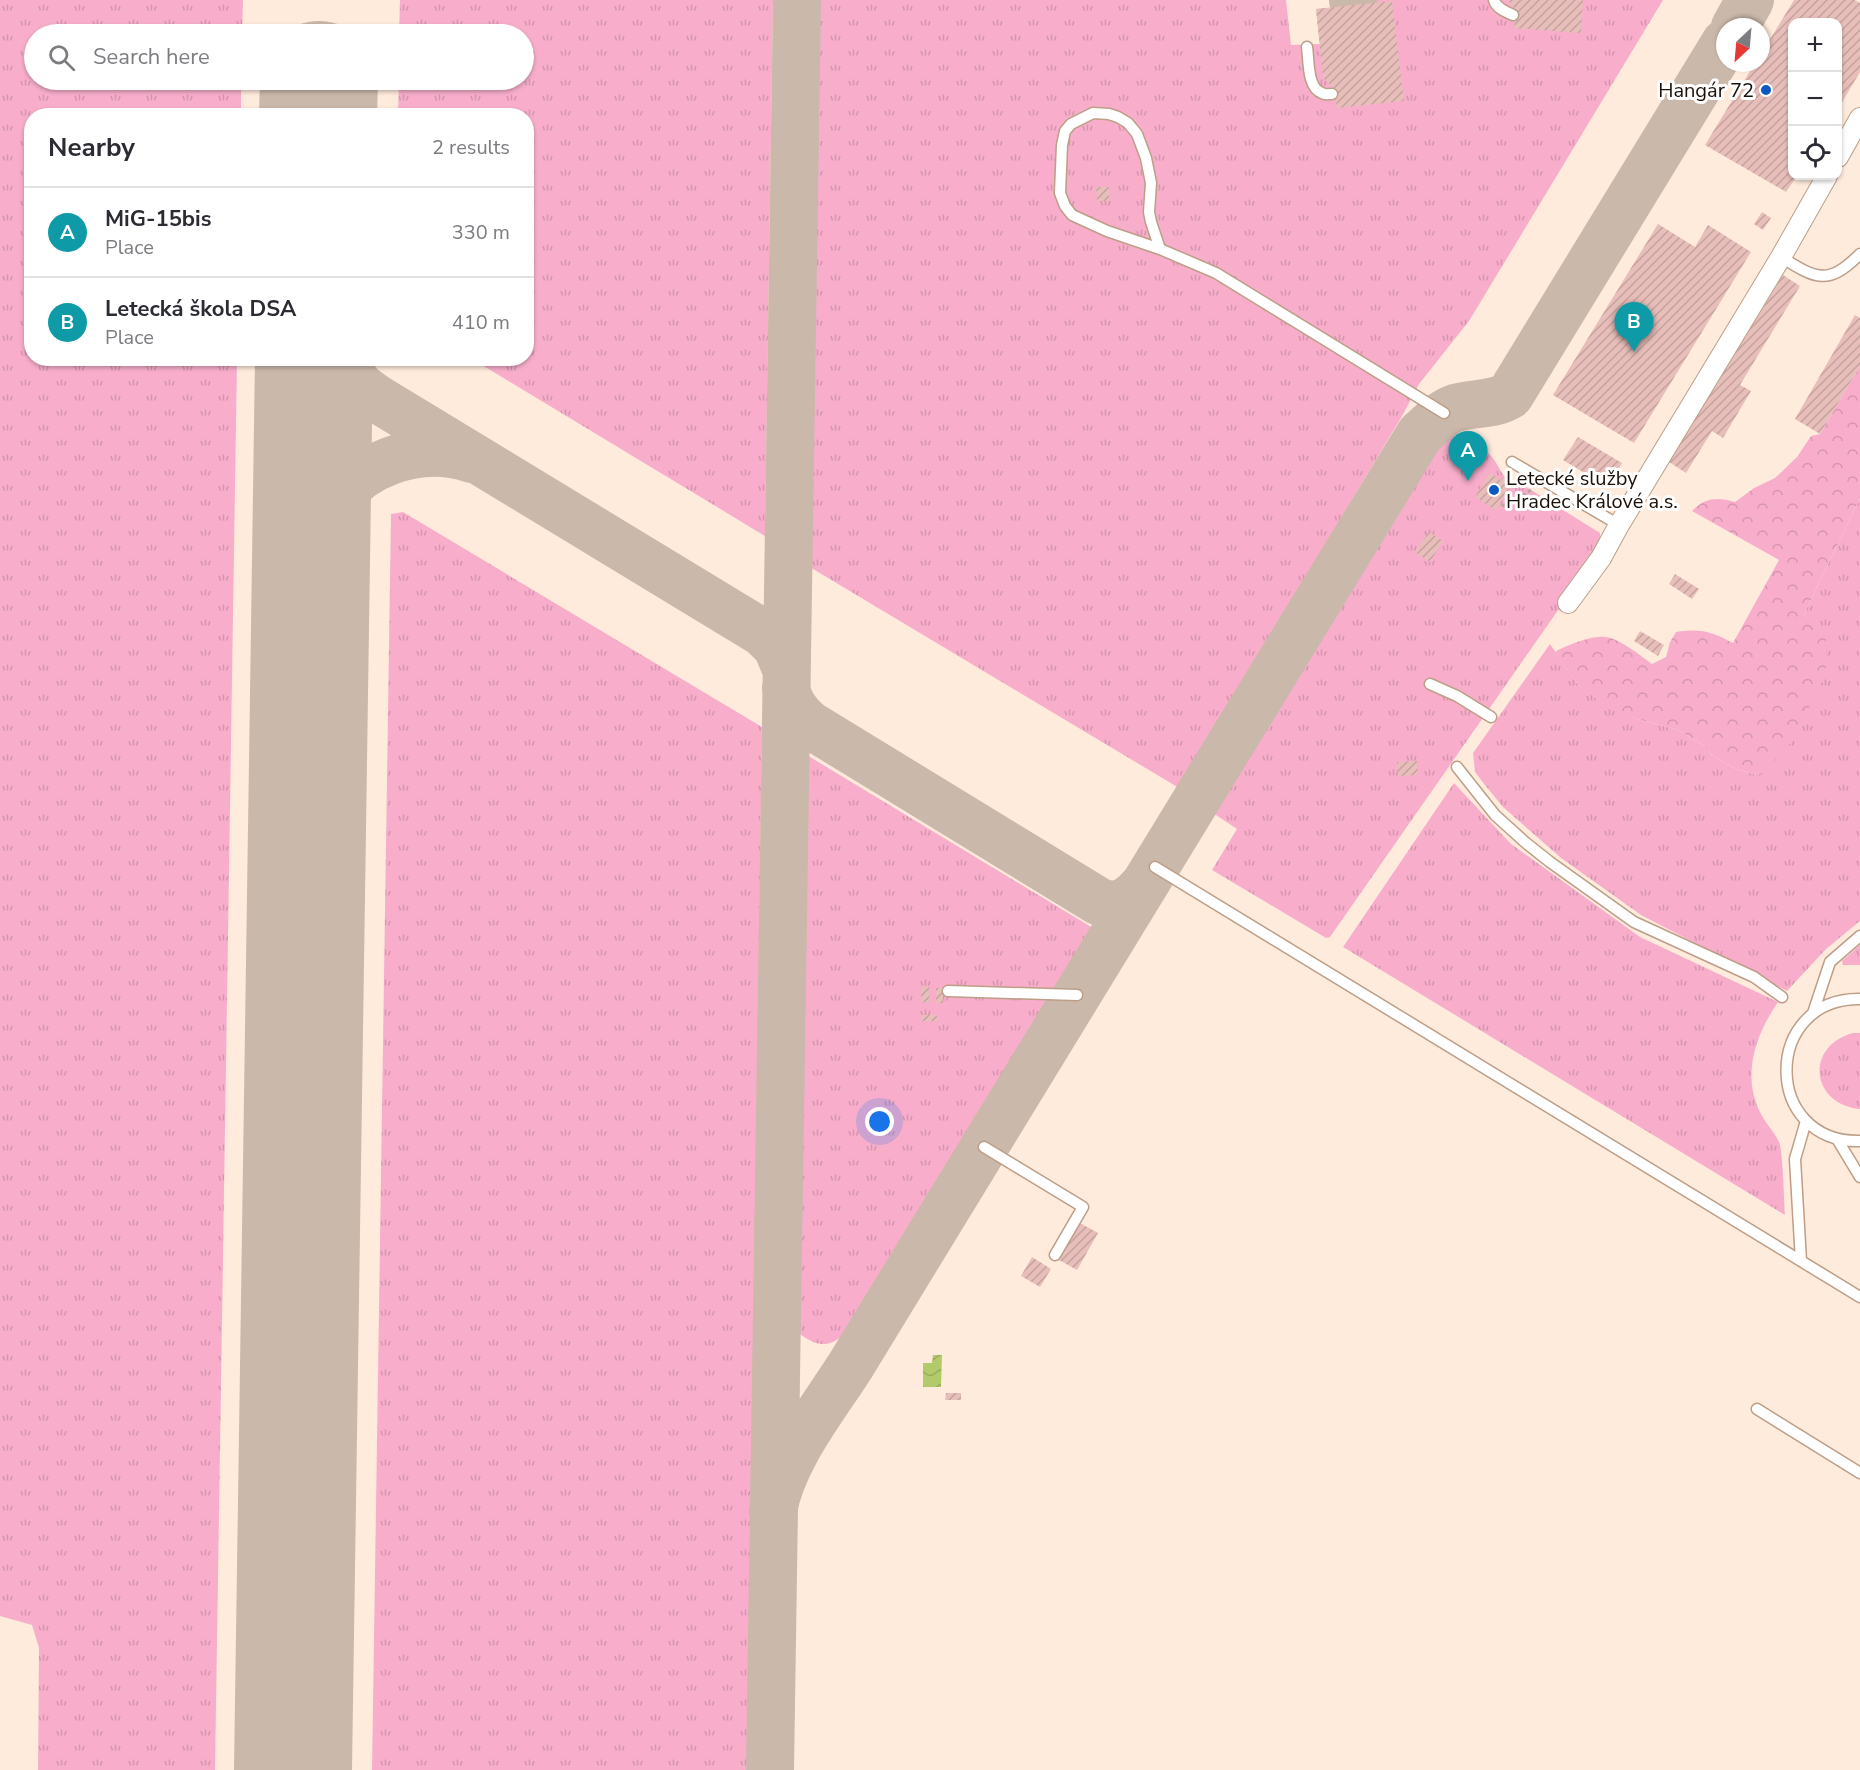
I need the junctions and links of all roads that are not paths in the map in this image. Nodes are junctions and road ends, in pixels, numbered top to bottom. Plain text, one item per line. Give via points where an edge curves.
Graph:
1 (1494, 0) edge
2 (1513, 15) dead end
3 (1307, 47) dead end
4 (1332, 94) dead end
5 (1860, 118) edge
6 (1842, 150) edge
7 (1825, 180) edge
8 (1160, 249) junction
9 (1860, 254) edge
10 (1781, 257) junction
11 (1444, 413) dead end
12 (1512, 462) dead end
13 (1619, 525) junction
14 (1568, 603) dead end
15 (1430, 684) dead end
16 (1491, 717) dead end
17 (1457, 767) dead end
18 (1155, 867) dead end
19 (1860, 936) edge
20 (948, 991) dead end
21 (1077, 995) dead end
22 (1782, 997) dead end
23 (1860, 999) edge
24 (1813, 1013) junction
25 (1806, 1121) junction
26 (1837, 1139) junction
27 (1860, 1141) edge
28 (984, 1147) dead end
29 (1860, 1177) edge
30 (1055, 1255) dead end
31 (1801, 1261) junction
32 (1860, 1297) edge
33 (1756, 1409) dead end
34 (1860, 1473) edge

1 - 2 lane
3 - 4 lane via 1315,88
5 - 6 street
7 - 10 street
8 - 8 lane via 1084,222 1065,207 1060,193 1062,144 1071,124 1093,113 1109,114 1128,123 1137,134 1146,158 1151,183 1149,212
8 - 11 lane via 1216,273
9 - 10 lane via 1846,268 1828,276 1808,274
10 - 13 street
12 - 13 lane
13 - 14 street
15 - 16 lane
17 - 22 lane via 1495,815 1526,843 1615,909 1634,922 1754,977
18 - 31 lane
19 - 24 lane via 1830,962
20 - 21 lane
23 - 24 lane via 1838,1001
24 - 25 lane via 1799,1027 1785,1065 1794,1104
25 - 26 lane
25 - 31 lane via 1795,1159
26 - 27 lane
26 - 29 lane
28 - 30 lane via 1083,1207
31 - 32 lane
33 - 34 lane

